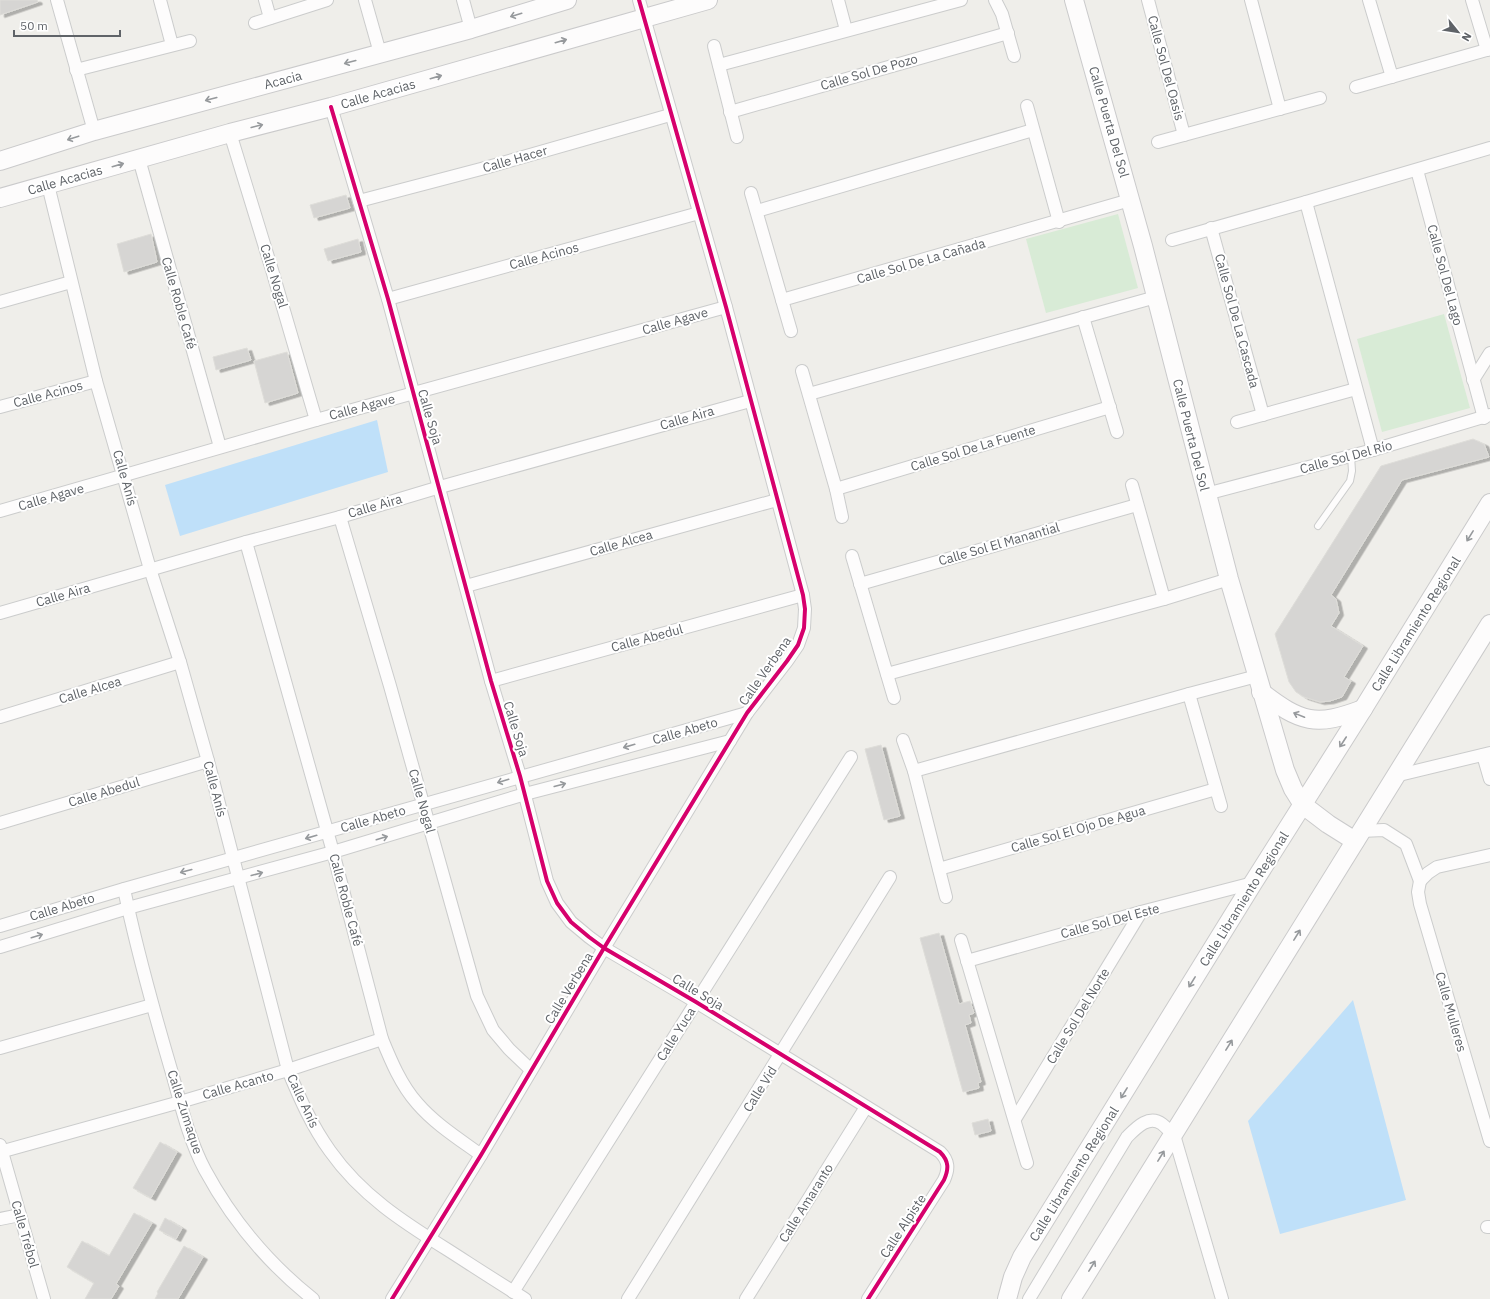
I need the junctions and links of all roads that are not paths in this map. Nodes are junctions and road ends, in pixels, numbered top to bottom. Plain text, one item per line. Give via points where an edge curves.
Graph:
1 (57, 0) edge
2 (160, 0) edge
3 (265, 0) edge
4 (327, 0) edge
5 (365, 0) edge
6 (463, 0) edge
7 (567, 0) edge
8 (639, 0) edge
9 (708, 0) edge
10 (838, 0) edge
11 (961, 0) edge
12 (995, 0) edge
13 (1074, 0) edge
14 (1148, 0) edge
15 (1251, 0) edge
16 (1369, 0) edge
17 (1472, 0) edge
18 (270, 18) junction
19 (643, 18) junction
20 (255, 23) dead end
21 (471, 29) junction
22 (846, 30) junction
23 (1008, 33) junction
24 (190, 41) dead end
25 (172, 45) junction
26 (714, 46) dead end
27 (1488, 50) edge
28 (380, 54) junction
29 (1014, 56) dead end
30 (719, 66) junction
31 (76, 70) junction
32 (1392, 77) junction
33 (1356, 87) dead end
34 (1320, 98) dead end
35 (1027, 106) dead end
36 (331, 107) junction
37 (1280, 109) junction
38 (730, 112) junction
39 (670, 115) junction
40 (1033, 130) junction
41 (94, 131) junction
42 (230, 133) junction
43 (1184, 135) junction
44 (737, 137) dead end
45 (1158, 142) dead end
46 (1490, 148) edge
47 (1, 158) edge
48 (139, 159) junction
49 (1416, 170) junction
50 (48, 184) junction
51 (751, 193) dead end
52 (0, 198) edge
53 (1130, 200) junction
54 (359, 201) junction
55 (1306, 202) junction
56 (757, 210) junction
57 (700, 213) junction
58 (1059, 222) junction
59 (1211, 228) junction
60 (1172, 240) dead end
61 (71, 282) junction
62 (1156, 297) junction
63 (388, 298) junction
64 (782, 300) junction
65 (0, 302) edge
66 (726, 307) junction
67 (1083, 317) junction
68 (791, 331) dead end
69 (1490, 353) edge
70 (802, 371) dead end
71 (1473, 380) junction
72 (96, 381) junction
73 (1356, 389) junction
74 (413, 393) junction
75 (809, 394) junction
76 (750, 401) junction
77 (0, 407) edge
78 (1110, 407) junction
79 (1262, 415) junction
80 (1488, 418) edge
81 (316, 420) junction
82 (1237, 422) dead end
83 (1117, 432) dead end
84 (220, 447) junction
85 (1373, 450) junction
86 (1351, 456) junction
87 (124, 476) junction
88 (1132, 485) dead end
89 (440, 487) junction
90 (836, 489) junction
91 (1206, 494) junction
92 (777, 500) junction
93 (1490, 502) edge
94 (1137, 505) junction
95 (0, 511) edge
96 (340, 517) junction
97 (842, 518) dead end
98 (1318, 526) dead end
99 (246, 542) junction
100 (852, 556) dead end
101 (150, 569) junction
102 (1229, 579) junction
103 (860, 584) junction
104 (466, 586) junction
105 (803, 595) junction
106 (1164, 599) junction
107 (0, 613) edge
108 (1490, 624) edge
109 (180, 662) junction
110 (887, 674) junction
111 (491, 681) junction
112 (1259, 684) junction
113 (1189, 694) junction
114 (894, 698) dead end
115 (1363, 709) junction
116 (747, 713) junction
117 (0, 717) edge
118 (903, 740) dead end
119 (730, 741) junction
120 (1487, 754) edge
121 (851, 757) dead end
122 (208, 760) junction
123 (914, 771) junction
124 (520, 776) junction
125 (1395, 776) junction
126 (1490, 779) edge
127 (1216, 789) junction
128 (525, 794) junction
129 (1303, 804) junction
130 (422, 805) junction
131 (1220, 806) dead end
132 (0, 823) edge
133 (428, 824) junction
134 (328, 832) junction
135 (1358, 836) junction
136 (333, 852) junction
137 (1490, 855) edge
138 (234, 858) junction
139 (939, 869) junction
140 (890, 877) dead end
141 (239, 878) junction
142 (1420, 881) junction
143 (1253, 883) junction
144 (124, 889) junction
145 (946, 896) dead end
146 (128, 908) junction
147 (1141, 912) junction
148 (0, 926) edge
149 (961, 940) dead end
150 (0, 947) edge
151 (604, 948) junction
152 (967, 961) junction
153 (696, 1002) junction
154 (152, 1005) junction
155 (382, 1039) junction
156 (0, 1048) edge
157 (781, 1055) junction
158 (288, 1070) junction
159 (532, 1070) junction
160 (180, 1102) junction
161 (866, 1107) junction
162 (1015, 1119) junction
163 (1174, 1135) junction
164 (1490, 1141) edge
165 (1, 1149) edge
166 (481, 1155) junction
167 (947, 1161) joint
168 (1027, 1163) dead end
169 (20, 1214) junction
170 (0, 1219) edge
171 (430, 1239) junction
172 (513, 1292) junction
173 (44, 1299) edge
174 (313, 1299) edge
175 (392, 1299) edge
176 (525, 1299) edge
177 (628, 1299) edge
178 (746, 1299) edge
179 (868, 1299) edge
180 (1007, 1299) edge
181 (1029, 1299) edge
182 (1071, 1299) edge
183 (1222, 1299) edge

1 - 31 street
2 - 25 street
3 - 18 street
4 - 18 street
5 - 28 street
6 - 21 street
7 -> 21 street, Acacia
8 - 19 street, Calle Verbena
9 - 19 street, Calle Acacias
10 - 22 street
11 - 22 street
12 - 23 street
13 - 53 street, Calle Puerta Del Sol
14 - 43 street, Calle Sol Del Oasis
15 - 37 street
16 - 32 street
17 - 27 street
18 - 20 street
36 -> 19 street, Calle Acacias
19 - 39 street, Calle Verbena
21 - 28 street, Acacia
22 - 30 street
23 - 29 street
23 - 38 street, Calle Sol De Pozo
24 - 25 street
25 - 31 street
26 - 30 street
27 - 32 street
28 -> 41 street, Acacia
30 - 38 street
31 - 41 street
32 - 33 street
34 - 37 street, Calle Sol Del Oasis
35 - 40 street
42 -> 36 street, Calle Acacias
36 - 54 street, Calle Soja
37 - 43 street, Calle Sol Del Oasis
38 - 44 street
39 - 54 street, Calle Hacer
39 - 57 street, Calle Verbena
40 - 56 street
40 - 58 street
41 -> 47 street, Acacia
42 - 48 street, Calle Acacias
42 - 81 street, Calle Nogal
43 - 45 street, Calle Sol Del Oasis
46 - 49 street
50 -> 48 street, Calle Acacias
48 - 84 street, Calle Roble Café
49 - 55 street
49 - 71 street, Calle Sol Del Lago
50 - 52 street, Calle Acacias
50 - 61 street, Calle Anís
51 - 56 street
53 - 58 street, Calle Sol De La Cañada
53 - 62 street, Calle Puerta Del Sol
54 - 63 street, Calle Soja
55 - 59 street
55 - 73 street
56 - 64 street
57 - 63 street, Calle Acinos
57 - 66 street, Calle Verbena
58 - 64 street, Calle Sol De La Cañada
59 - 60 street
59 - 79 street, Calle Sol De La Cascada
61 - 65 street
61 - 72 street, Calle Anís
62 - 67 street
62 - 91 street, Calle Puerta Del Sol
63 - 74 street, Calle Soja
64 - 68 street
66 - 74 street, Calle Agave
66 - 76 street, Calle Verbena
67 - 75 street
67 - 78 street
69 - 71 street
70 - 75 street
71 - 80 street, Calle Sol Del Lago
72 - 77 street, Calle Acinos
72 - 87 street, Calle Anís
73 - 79 street
73 - 85 street
74 - 81 street, Calle Agave
74 - 89 street, Calle Soja
75 - 90 street
76 - 89 street, Calle Aira
76 - 92 street, Calle Verbena
78 - 83 street
78 - 90 street, Calle Sol De La Fuente
79 - 82 street
80 - 85 street, Calle Sol Del Río
81 - 84 street, Calle Agave
84 - 87 street, Calle Agave
85 - 86 street, Calle Sol Del Río
86 - 91 street, Calle Sol Del Río
86 - 98 lane via 1350,480
87 - 95 street, Calle Agave
87 - 101 street, Calle Anís
88 - 94 street
89 - 96 street, Calle Aira
89 - 104 street, Calle Soja
90 - 97 street
91 - 102 street, Calle Puerta Del Sol
92 - 104 street, Calle Alcea
92 - 105 street, Calle Verbena
93 -> 115 street, Calle Libramiento Regional
94 - 103 street, Calle Sol El Manantial
94 - 106 street
96 - 99 street, Calle Aira
96 - 130 street, Calle Nogal
99 - 101 street, Calle Aira
99 - 134 street, Calle Roble Café
100 - 103 street
101 - 107 street, Calle Aira
101 - 109 street, Calle Anís
102 - 106 street
102 - 112 street, Calle Puerta Del Sol
103 - 110 street
104 - 111 street, Calle Soja
105 - 111 street, Calle Abedul
105 - 116 street, Calle Verbena via 804,628 798,645
106 - 110 street
108 - 125 street
109 - 117 street, Calle Alcea
109 - 122 street, Calle Anís
110 - 114 street
111 - 124 street, Calle Soja
112 - 113 street
115 -> 112 street via 1333,720 1302,717 1286,710
112 - 129 street, Calle Puerta Del Sol via 1285,770
113 - 123 street
113 - 127 street
115 -> 129 street, Calle Libramiento Regional
116 - 119 street, Calle Verbena
116 -> 124 street, Calle Abeto
118 - 123 street
128 -> 119 street, Calle Abeto
119 - 151 street, Calle Verbena
120 - 125 street
120 - 126 street
121 - 153 street, Calle Yuca
122 - 132 street, Calle Abedul
122 - 138 street, Calle Anís
123 - 139 street
124 - 128 street, Calle Soja
124 -> 130 street, Calle Abeto
125 - 135 street
127 - 131 street
127 - 139 street, Calle Sol El Ojo De Agua
128 - 133 street, Calle Abeto
128 - 151 street, Calle Soja via 547,882 571,922
129 - 135 street, Calle Puerta Del Sol via 1328,824
129 - 143 street, Calle Libramiento Regional
130 - 133 street, Calle Nogal
130 - 134 street, Calle Abeto
136 -> 133 street, Calle Abeto
133 - 159 street, Calle Nogal via 481,1006 493,1030
134 - 136 street, Calle Roble Café
134 -> 138 street, Calle Abeto
135 - 142 street via 1384,830 1406,844
163 -> 135 street
141 -> 136 street, Calle Abeto
136 - 155 street, Calle Roble Café
137 - 142 street via 1437,867
138 - 141 street, Calle Anís
138 -> 144 street, Calle Abeto
139 - 145 street
140 - 157 street, Calle Vid
141 - 146 street, Calle Abeto
141 - 158 street, Calle Anís
142 - 164 street, Calle Mulleres via 1420,904
143 - 147 street, Calle Sol Del Este
143 -> 180 street, Calle Libramiento Regional via 1022,1257
144 - 146 street, Calle Zumaque
144 - 148 street, Calle Abeto
150 -> 146 street, Calle Abeto
146 - 154 street, Calle Zumaque
147 - 152 street, Calle Sol Del Este
147 - 162 street, Calle Sol Del Norte
149 - 152 street
151 - 153 street, Calle Soja
151 - 159 street, Calle Verbena
152 - 162 street
153 - 157 street, Calle Soja
153 - 172 street, Calle Yuca
154 - 156 street
154 - 160 street, Calle Zumaque
155 - 158 street, Calle Acanto
155 - 166 street, Calle Roble Café via 402,1081 417,1103 436,1122
157 - 161 street, Calle Soja
157 - 177 street, Calle Vid
158 - 160 street, Calle Acanto
158 - 171 street, Calle Anís via 312,1123 330,1152 374,1200
159 - 166 street, Calle Verbena
160 - 165 street, Calle Acanto
160 - 174 street, Calle Zumaque via 204,1168 220,1197 265,1255
161 - 167 street, Calle Soja via 940,1152
161 - 178 street, Calle Amaranto
162 - 168 street
163 - 181 street via 1161,1123 1147,1120 1127,1137
182 -> 163 street
163 - 183 street
165 - 169 street, Calle Trébol
166 - 171 street, Calle Verbena
167 - 179 street, Calle Alpiste via 948,1168 944,1180
169 - 170 street
169 - 173 street, Calle Trébol
171 - 172 street, Calle Anís
171 - 175 street, Calle Verbena
172 - 176 street, Calle Anís

